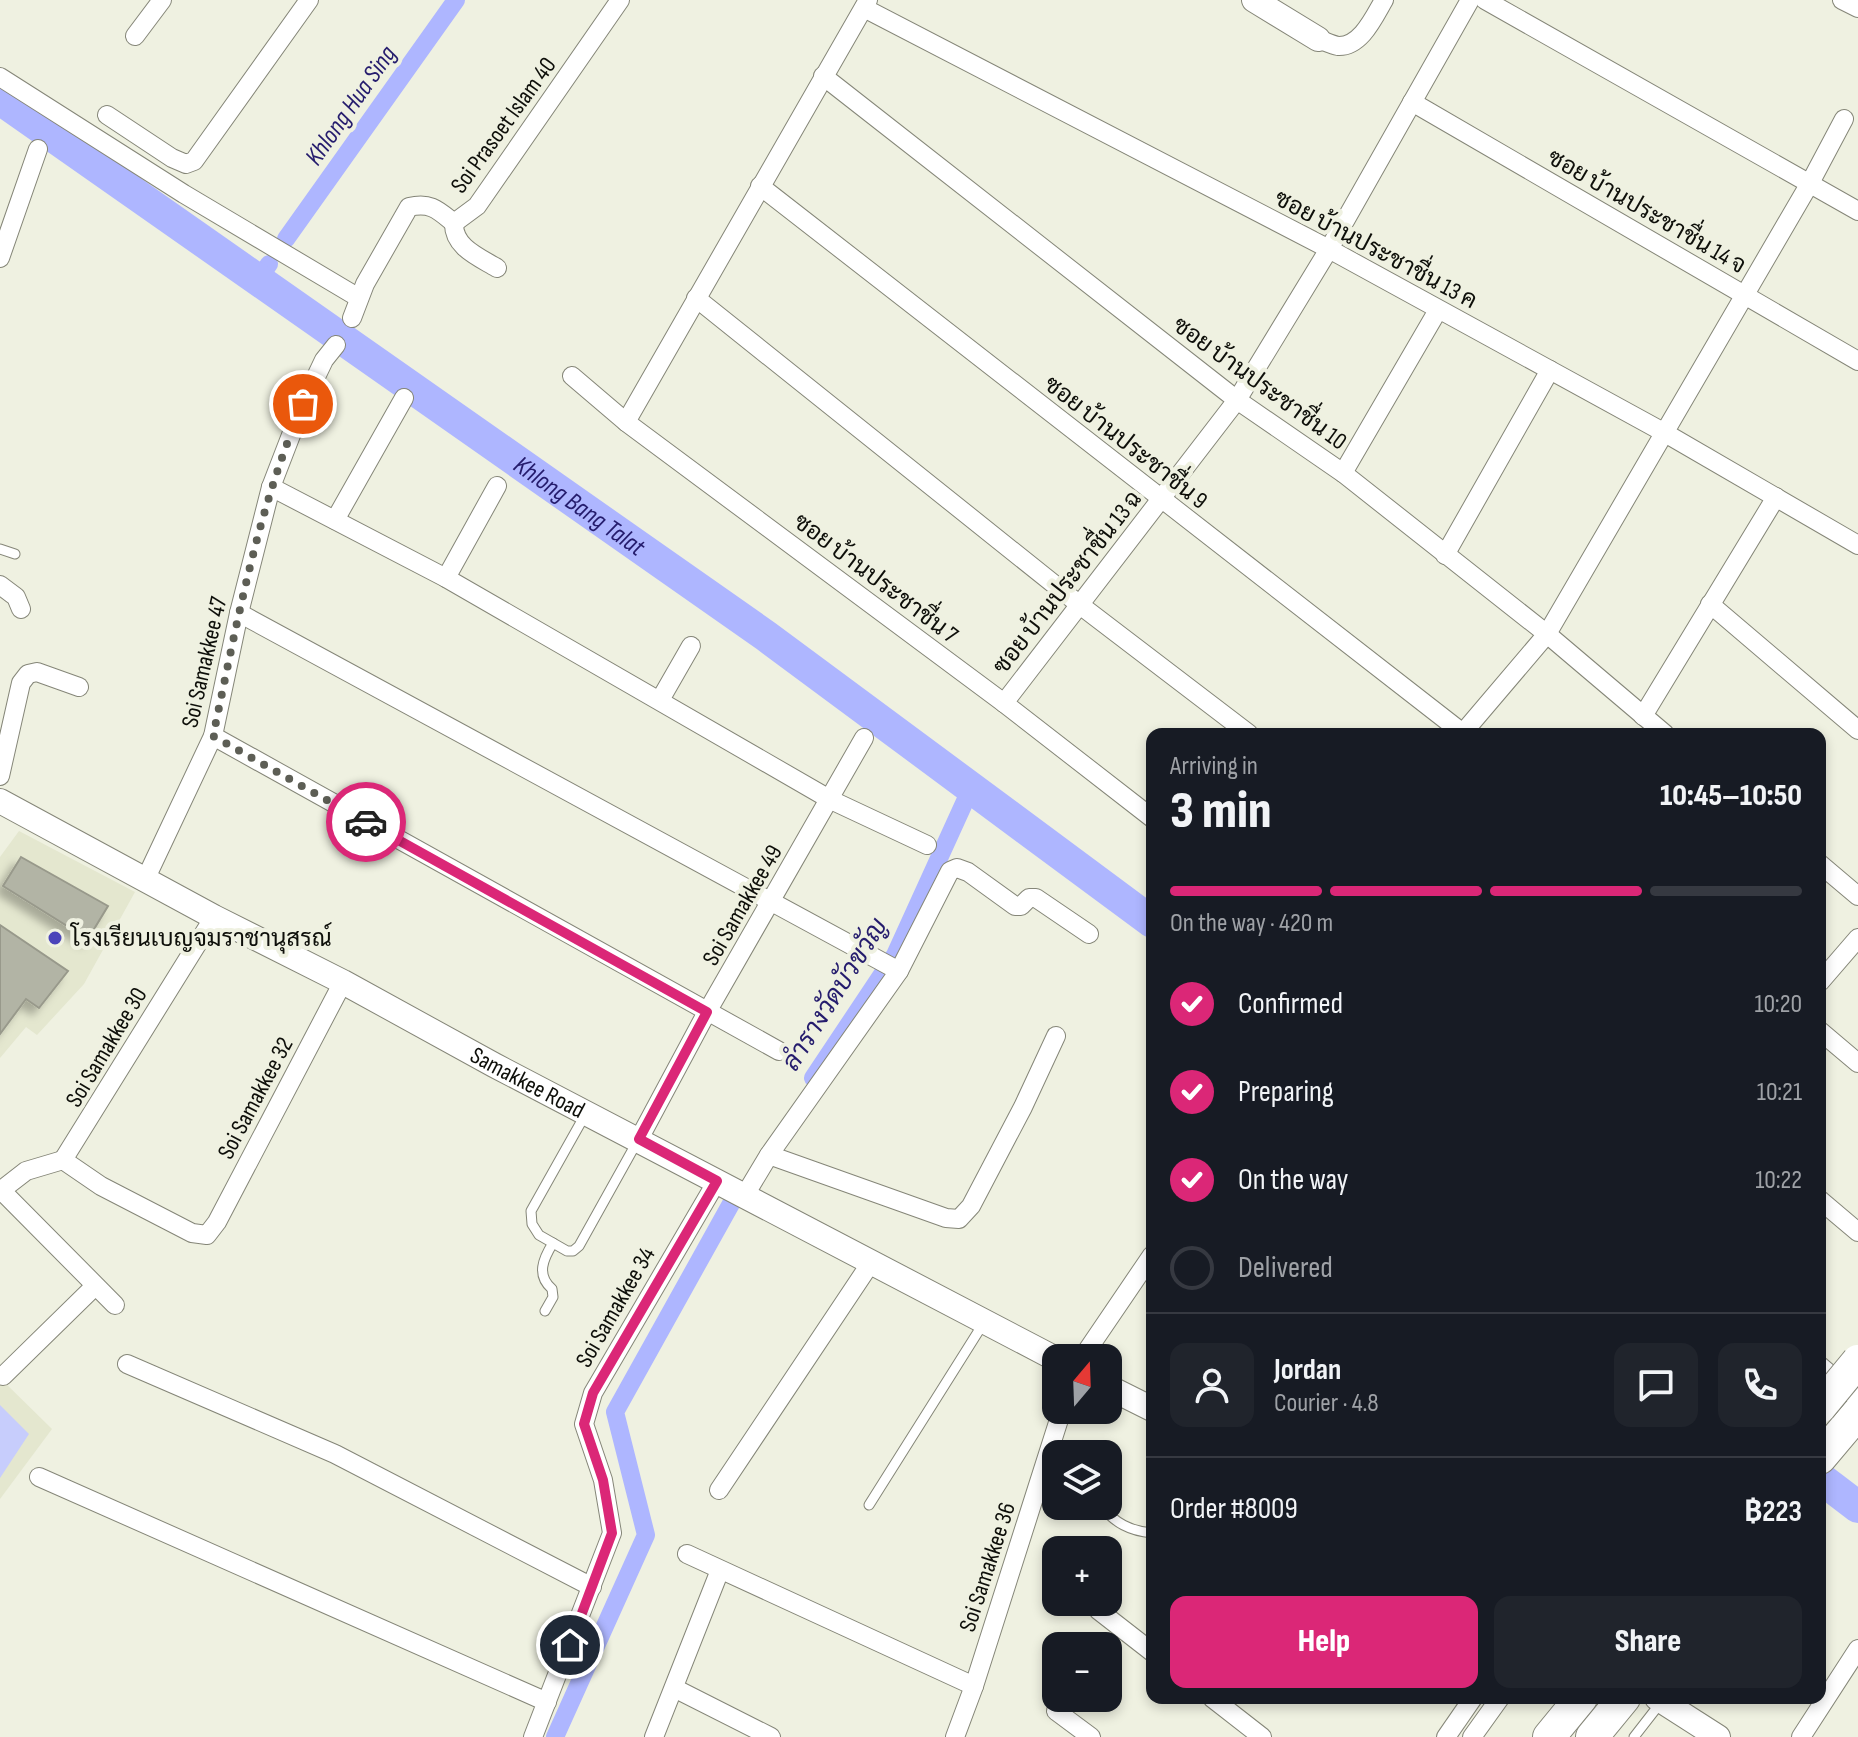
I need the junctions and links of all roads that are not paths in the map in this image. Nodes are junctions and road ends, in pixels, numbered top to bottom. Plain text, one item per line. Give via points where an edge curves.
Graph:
1 (162, 0) edge
2 (309, 0) edge
3 (620, 0) edge
4 (1254, 0) edge
5 (1384, 0) edge
6 (1470, 0) edge
7 (1485, 0) edge
8 (1842, 0) edge
9 (866, 4) edge
10 (1858, 8) edge
11 (135, 36) dead end
12 (1318, 39) joint
13 (823, 76) junction
14 (0, 77) edge
15 (1412, 102) junction
16 (107, 115) dead end
17 (1844, 119) dead end
18 (38, 149) dead end
19 (1810, 183) junction
20 (760, 186) junction
21 (8, 210) edge
22 (1858, 211) edge
23 (454, 223) junction
24 (1329, 249) junction
25 (0, 258) edge
26 (497, 268) dead end
27 (1744, 295) junction
28 (359, 298) junction
29 (696, 298) junction
30 (1438, 310) junction
31 (352, 318) dead end
32 (336, 345) dead end
33 (1858, 361) edge
34 (1550, 370) junction
35 (572, 376) dead end
36 (404, 398) dead end
37 (1237, 400) junction
38 (626, 422) junction
39 (1665, 433) junction
40 (1343, 473) junction
41 (497, 486) dead end
42 (271, 487) junction
43 (1776, 497) junction
44 (1161, 500) junction
45 (335, 520) junction
46 (1858, 545) edge
47 (0, 549) edge
48 (15, 554) dead end
49 (1445, 555) junction
50 (446, 578) junction
51 (0, 585) edge
52 (1710, 604) junction
53 (1080, 605) junction
54 (21, 609) dead end
55 (239, 613) junction
56 (1547, 634) junction
57 (691, 646) dead end
58 (79, 687) dead end
59 (660, 700) junction
60 (1004, 703) junction
61 (1643, 716) junction
62 (1241, 728) edge
63 (1455, 728) edge
64 (1468, 728) edge
65 (1658, 728) edge
66 (1858, 730) edge
67 (213, 736) junction
68 (864, 738) dead end
69 (0, 776) edge
70 (831, 800) junction
71 (3, 808) edge
72 (1146, 813) edge
73 (927, 845) dead end
74 (1826, 869) edge
75 (146, 878) junction
76 (1858, 896) edge
77 (771, 903) junction
78 (214, 917) junction
79 (1089, 934) dead end
80 (1858, 938) edge
81 (892, 967) junction
82 (1826, 975) edge
83 (343, 982) junction
84 (707, 1012) junction
85 (1056, 1036) dead end
86 (1826, 1036) edge
87 (779, 1051) dead end
88 (1858, 1063) edge
89 (586, 1112) junction
90 (639, 1139) junction
91 (769, 1155) junction
92 (63, 1160) junction
93 (717, 1181) junction
94 (0, 1191) edge
95 (745, 1195) junction
96 (1826, 1205) edge
97 (1858, 1232) edge
98 (553, 1243) junction
99 (872, 1261) junction
100 (1146, 1265) edge
101 (95, 1286) junction
102 (115, 1305) dead end
103 (545, 1311) dead end
104 (985, 1321) junction
105 (1092, 1344) edge
106 (1042, 1352) edge
107 (1858, 1361) edge
108 (127, 1364) dead end
109 (1826, 1371) edge
110 (3, 1376) dead end
111 (1122, 1394) edge
112 (1858, 1398) edge
113 (1826, 1400) edge
114 (1146, 1406) edge
115 (1858, 1413) edge
116 (1058, 1424) edge
117 (1826, 1451) edge
118 (39, 1477) dead end
119 (719, 1490) dead end
120 (869, 1505) dead end
121 (1113, 1520) edge
122 (1146, 1532) edge
123 (687, 1554) dead end
124 (720, 1570) junction
125 (592, 1587) junction
126 (1106, 1616) edge
127 (1146, 1647) edge
128 (1858, 1649) edge
129 (974, 1686) junction
130 (674, 1688) junction
131 (1826, 1698) edge
132 (547, 1702) junction
133 (1220, 1704) edge
134 (1469, 1704) edge
135 (1496, 1704) edge
136 (1576, 1704) edge
137 (1619, 1704) edge
138 (1657, 1704) edge
139 (1668, 1704) edge
140 (1822, 1704) edge
141 (1057, 1712) edge
142 (533, 1737) edge
143 (654, 1737) edge
144 (771, 1737) edge
145 (955, 1737) edge
146 (1091, 1737) edge
147 (1262, 1737) edge
148 (1446, 1737) edge
149 (1472, 1737) edge
150 (1549, 1737) edge
151 (1592, 1737) edge
152 (1634, 1737) edge
153 (1718, 1737) edge
154 (1801, 1737) edge

1 - 11 street
2 - 16 street via 194,161 186,164 172,158
3 - 23 street, Soi Prasoet Islam 40 via 477,206
4 - 12 main road
5 - 12 street via 1352,42 1338,46
6 - 15 street, ซอย บ้านประชาชื่น 13 ฉ
7 - 19 street
8 - 10 street
9 - 13 street
9 - 24 street, ซอย บ้านประชาชื่น 13 ค
13 - 20 street
13 - 37 street, ซอย บ้านประชาชื่น 10
14 - 28 street
15 - 24 street, ซอย บ้านประชาชื่น 13 ฉ
15 - 27 street, ซอย บ้านประชาชื่น 14 จ
17 - 19 street
18 - 21 street
19 - 22 street
19 - 27 street
20 - 29 street
20 - 44 street, ซอย บ้านประชาชื่น 9
21 - 25 street
23 - 26 street via 459,243
23 - 28 street, Soi Prasoet Islam 40 via 434,206 409,207
24 - 30 street, ซอย บ้านประชาชื่น 13 ค
24 - 37 street, ซอย บ้านประชาชื่น 13 ฉ
27 - 33 street, ซอย บ้านประชาชื่น 14 จ
27 - 39 street
28 - 31 street
29 - 38 street
29 - 53 street
30 - 34 street, ซอย บ้านประชาชื่น 13 ค
30 - 40 street
32 - 42 street, Soi Samakkee 47 via 290,433
34 - 39 street, ซอย บ้านประชาชื่น 13 ค
34 - 49 street
35 - 38 street, ซอย บ้านประชาชื่น 7
36 - 45 street
37 - 40 street, ซอย บ้านประชาชื่น 10
37 - 44 street, ซอย บ้านประชาชื่น 13 ฉ
38 - 60 street, ซอย บ้านประชาชื่น 7
39 - 43 street, ซอย บ้านประชาชื่น 13 ค
39 - 56 street
40 - 49 street, ซอย บ้านประชาชื่น 10
41 - 50 street
42 - 45 street
42 - 55 street, Soi Samakkee 47
43 - 46 street, ซอย บ้านประชาชื่น 13 ค
43 - 52 street
44 - 53 street, ซอย บ้านประชาชื่น 13 ฉ
44 - 63 street, ซอย บ้านประชาชื่น 9
45 - 50 street
47 - 48 lane
49 - 56 street, ซอย บ้านประชาชื่น 10
50 - 59 street
51 - 54 street via 16,597
52 - 61 street
52 - 66 street
53 - 60 street, ซอย บ้านประชาชื่น 13 ฉ
53 - 62 street
55 - 67 street, Soi Samakkee 47
55 - 77 street
56 - 61 street, ซอย บ้านประชาชื่น 10
56 - 64 street
57 - 59 street
58 - 69 street via 37,672 28,674 21,683
59 - 70 street
60 - 72 street, ซอย บ้านประชาชื่น 7
61 - 65 street, ซอย บ้านประชาชื่น 10
67 - 75 street, Soi Samakkee 47
67 - 84 street
68 - 70 street, Soi Samakkee 49
70 - 73 street
70 - 77 street, Soi Samakkee 49
71 - 75 main road, Samakkee Road
74 - 76 street
75 - 78 main road, Samakkee Road
77 - 81 street
77 - 84 street, Soi Samakkee 49
78 - 83 main road, Samakkee Road
78 - 92 street, Soi Samakkee 30
79 - 81 street via 1036,898 1015,906 957,868 950,871
80 - 82 street
81 - 91 street
83 - 89 main road, Samakkee Road
83 - 92 street, Soi Samakkee 32 via 207,1235 192,1233 114,1193
84 - 87 street
84 - 90 street, Soi Samakkee 49
85 - 91 street via 971,1206 959,1219
86 - 88 street
89 - 90 main road, Samakkee Road
89 - 98 lane via 531,1211 539,1235
90 - 93 main road, Samakkee Road
90 - 98 lane via 579,1246 567,1251
91 - 95 street
92 - 94 street via 26,1171
93 - 95 main road, Samakkee Road
93 - 125 street, Soi Samakkee 34 via 593,1393 584,1424 603,1480 612,1533
94 - 101 street
95 - 99 main road, Samakkee Road
96 - 97 street
98 - 103 lane via 541,1271 553,1297
99 - 104 main road, Samakkee Road
99 - 119 street
100 - 105 street
101 - 102 street
101 - 110 street
104 - 106 main road, Samakkee Road
104 - 120 lane
107 - 113 highway, bridge
108 - 125 street via 335,1454
109 - 112 street
111 - 114 main road
115 - 117 highway
116 - 129 street, Soi Samakkee 36
118 - 132 street
121 - 122 lane
123 - 124 street
124 - 129 street
124 - 130 street
125 - 132 street, Soi Samakkee 34
126 - 127 street
128 - 131 street
129 - 145 street, Soi Samakkee 36
130 - 143 street
130 - 144 street
132 - 142 street, Soi Samakkee 34
133 - 147 street
134 - 148 street
135 - 149 street
136 - 150 highway
137 - 151 highway
138 - 152 lane
139 - 153 main road
140 - 154 street
141 - 146 street

